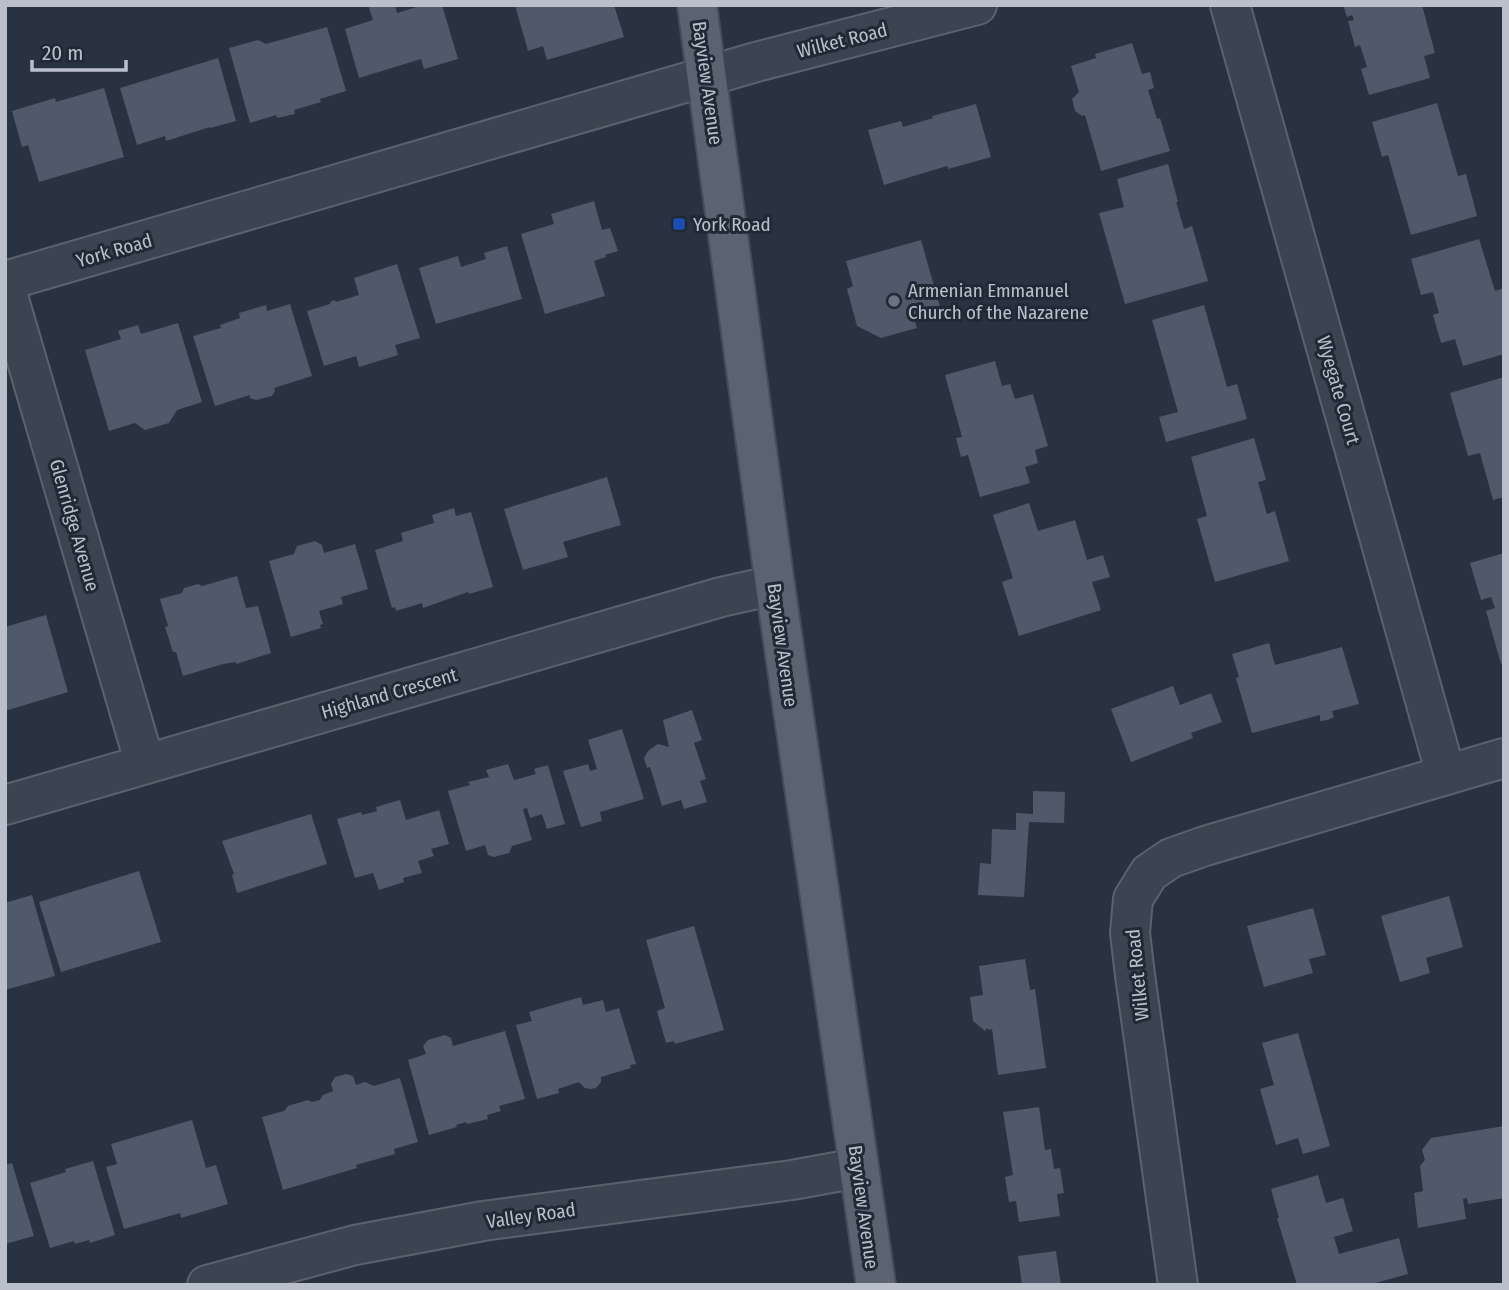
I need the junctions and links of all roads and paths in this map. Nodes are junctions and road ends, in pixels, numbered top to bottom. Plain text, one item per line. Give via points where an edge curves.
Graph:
1 (697, 5) edge
2 (976, 5) edge
3 (1230, 5) edge
4 (707, 76) junction
5 (5, 284) edge
6 (775, 584) junction
7 (1504, 758) edge
8 (145, 764) junction
9 (1446, 775) junction
10 (5, 805) edge
11 (858, 1168) junction
12 (207, 1285) edge
13 (876, 1285) edge
14 (1178, 1285) edge

1 - 4 main road, Bayview Avenue
2 - 4 street, Wilket Road
3 - 9 street, Wyegate Court
4 - 5 street, York Road
4 - 6 main road, Bayview Avenue
5 - 8 street, Glenridge Avenue
6 - 8 street, Highland Crescent
6 - 11 main road, Bayview Avenue
7 - 9 street, Wilket Road
8 - 10 street, Highland Crescent
9 - 14 street, Wilket Road via 1171,858 1149,873 1133,899 1133,964
11 - 12 street, Valley Road via 483,1221 355,1245
11 - 13 main road, Bayview Avenue

